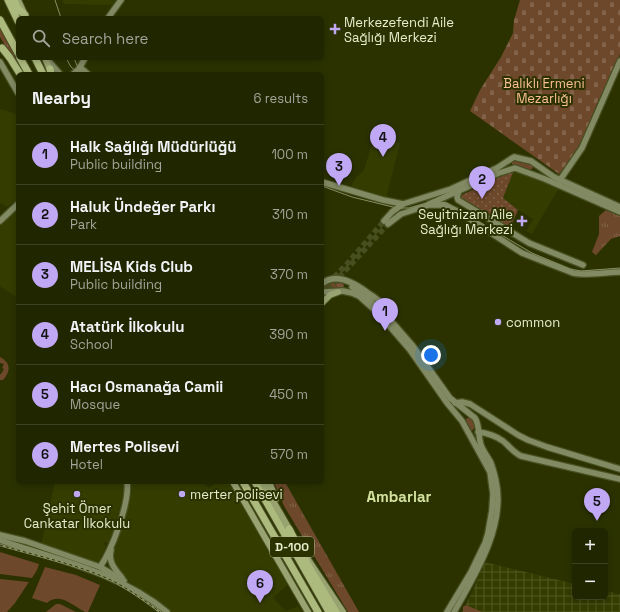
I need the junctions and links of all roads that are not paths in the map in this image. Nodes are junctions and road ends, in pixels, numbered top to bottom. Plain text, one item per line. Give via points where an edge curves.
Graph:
1 (8, 0) edge
2 (14, 0) edge
3 (18, 0) edge
4 (122, 0) edge
5 (117, 8) junction
6 (24, 16) edge
7 (25, 16) edge
8 (110, 16) edge
9 (113, 16) edge
10 (16, 17) edge
11 (0, 20) edge
12 (1, 47) edge
13 (16, 50) edge
14 (21, 60) edge
15 (36, 60) edge
16 (46, 60) edge
17 (47, 60) edge
18 (85, 60) edge
19 (620, 60) edge
20 (0, 62) edge
21 (80, 71) edge
22 (19, 72) edge
23 (28, 72) edge
24 (42, 72) edge
25 (51, 72) edge
26 (58, 72) edge
27 (16, 74) edge
28 (16, 90) edge
29 (508, 160) junction
30 (534, 163) junction
31 (512, 168) junction
32 (530, 173) junction
33 (560, 180) junction
34 (324, 183) edge
35 (459, 191) junction
36 (403, 204) junction
37 (16, 206) edge
38 (423, 207) junction
39 (620, 207) edge
40 (620, 212) edge
41 (0, 221) edge
42 (583, 265) dead end
43 (620, 272) edge
44 (348, 280) junction
45 (324, 283) edge
46 (352, 287) dead end
47 (324, 291) edge
48 (340, 291) junction
49 (324, 301) edge
50 (386, 314) junction
51 (455, 403) junction
52 (469, 413) junction
53 (462, 421) junction
54 (469, 433) junction
55 (478, 433) junction
56 (620, 469) edge
57 (620, 479) edge
58 (127, 484) edge
59 (234, 484) edge
60 (243, 484) edge
61 (256, 484) edge
62 (263, 484) edge
63 (270, 484) edge
64 (281, 514) junction
65 (289, 529) junction
66 (0, 535) edge
67 (0, 540) edge
68 (112, 543) junction
69 (37, 546) junction
70 (32, 551) junction
71 (100, 567) junction
72 (92, 569) junction
73 (473, 573) junction
74 (123, 580) junction
75 (302, 584) junction
76 (147, 597) junction
77 (167, 612) edge
78 (308, 612) edge
79 (314, 612) edge
80 (318, 612) edge
81 (329, 612) edge
82 (336, 612) edge
83 (343, 612) edge
84 (447, 612) edge
85 (454, 612) edge

1 - 10 highway
2 - 6 highway
3 - 7 main road
4 - 5 main road
5 - 8 main road
5 - 9 main road
11 - 13 highway
12 - 22 highway
12 - 27 main road
14 - 23 highway
15 - 24 highway
16 - 25 main road
17 - 26 main road
18 - 21 main road
19 - 33 main road via 582,148
20 - 28 main road
29 - 30 main road via 514,157
29 - 31 main road
29 - 36 main road via 454,188
30 - 32 main road via 535,170
30 - 33 main road
31 - 32 main road
31 - 35 main road
32 - 40 main road
33 - 39 main road
34 - 36 main road
35 - 38 main road
35 - 42 main road via 456,197 458,200 529,243
36 - 38 main road via 392,212 386,223 401,214
37 - 41 main road
38 - 43 main road via 438,204 449,207 522,253 577,274
44 - 45 main road via 336,279
44 - 48 main road via 347,287
44 - 50 main road via 370,294 382,305
46 - 50 main road
47 - 48 main road
48 - 49 main road
48 - 53 main road via 359,296 379,314 410,350
50 - 51 main road
51 - 52 main road
51 - 56 main road via 470,404 518,435 547,447
52 - 53 main road via 463,416
52 - 55 main road via 477,422
53 - 54 main road
54 - 55 main road
54 - 73 main road via 490,472 493,494 488,533
55 - 57 main road via 492,435 521,456
55 - 73 main road via 497,483 498,498 495,525 486,553
58 - 68 main road via 126,498
59 - 78 main road
60 - 75 highway, D-100
61 - 81 highway, D-100
62 - 64 main road
63 - 64 main road
64 - 65 main road
65 - 82 highway
65 - 83 main road
66 - 69 main road
67 - 70 main road
68 - 71 main road
68 - 74 main road via 110,559
69 - 70 main road
69 - 71 main road
70 - 72 main road
71 - 72 main road
71 - 74 main road
72 - 76 main road
73 - 84 main road
73 - 85 main road
74 - 76 main road
75 - 79 highway
75 - 80 highway, D-100
76 - 77 main road

